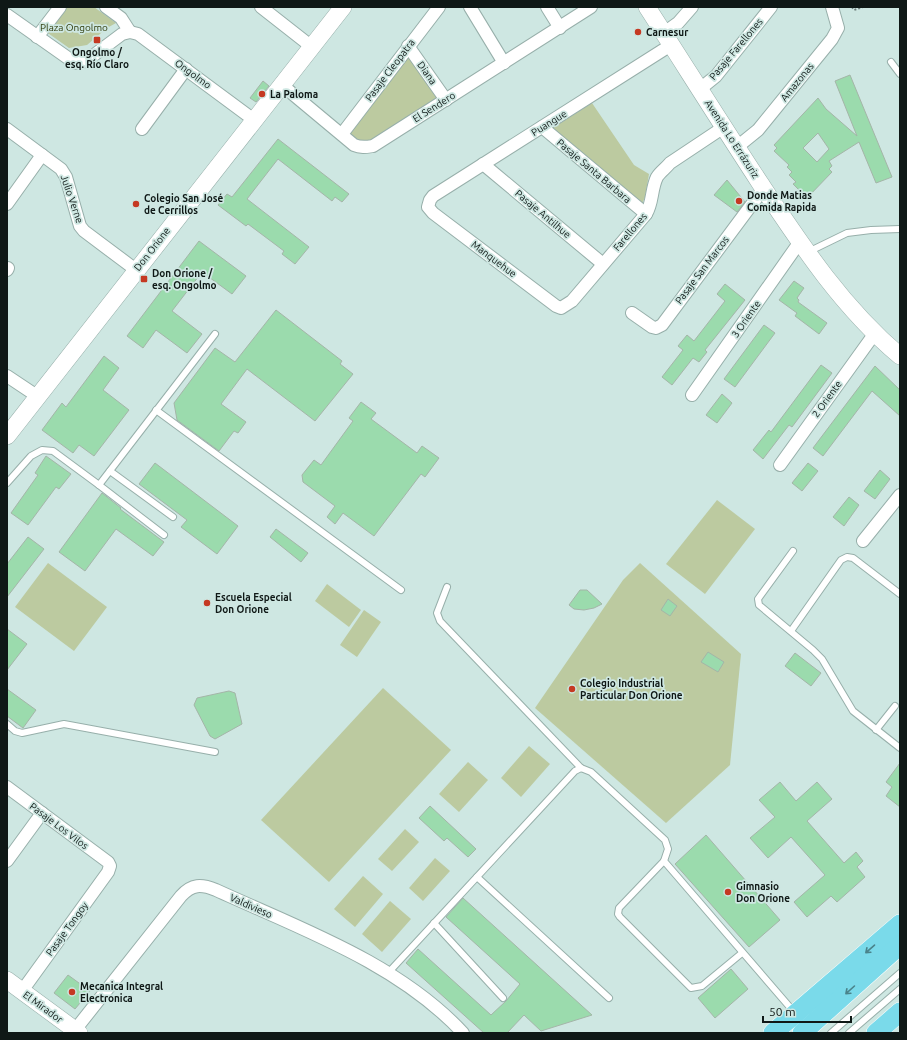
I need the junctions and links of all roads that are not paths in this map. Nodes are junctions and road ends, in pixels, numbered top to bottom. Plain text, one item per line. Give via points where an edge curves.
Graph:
1 (60, 7) edge
2 (106, 7) edge
3 (261, 7) edge
4 (343, 7) edge
5 (439, 7) edge
6 (470, 7) edge
7 (547, 7) edge
8 (591, 7) edge
9 (648, 7) edge
10 (692, 7) edge
11 (771, 7) edge
12 (832, 7) edge
13 (7, 15) edge
14 (560, 28) junction
15 (130, 32) junction
16 (37, 37) junction
17 (668, 39) junction
18 (408, 46) junction
19 (312, 47) junction
20 (891, 62) dead end
21 (504, 63) junction
22 (186, 69) junction
23 (900, 74) edge
24 (282, 85) junction
25 (700, 89) junction
26 (446, 100) junction
27 (254, 120) junction
28 (542, 127) junction
29 (724, 127) junction
30 (7, 129) edge
31 (142, 129) dead end
32 (342, 134) junction
33 (737, 147) junction
34 (42, 155) junction
35 (483, 164) junction
36 (764, 188) junction
37 (428, 202) joint
38 (7, 204) edge
39 (646, 214) junction
40 (900, 229) edge
41 (803, 248) junction
42 (602, 264) junction
43 (136, 270) junction
44 (565, 306) joint
45 (632, 314) dead end
46 (875, 333) junction
47 (215, 334) dead end
48 (900, 356) edge
49 (7, 376) edge
50 (692, 395) dead end
51 (37, 396) junction
52 (156, 410) junction
53 (7, 436) edge
54 (780, 465) dead end
55 (110, 471) junction
56 (7, 483) edge
57 (99, 485) junction
58 (900, 495) edge
59 (173, 517) dead end
60 (164, 535) dead end
61 (863, 541) dead end
62 (793, 551) dead end
63 (447, 587) dead end
64 (401, 590) dead end
65 (900, 594) edge
66 (791, 631) junction
67 (895, 706) dead end
68 (7, 724) edge
69 (876, 730) junction
70 (900, 748) edge
71 (215, 752) dead end
72 (581, 768) junction
73 (7, 787) edge
74 (42, 813) junction
75 (7, 861) edge
76 (664, 861) junction
77 (110, 866) joint
78 (476, 877) junction
79 (434, 923) junction
80 (900, 924) edge
81 (900, 945) edge
82 (742, 953) junction
83 (388, 973) junction
84 (900, 973) edge
85 (7, 980) edge
86 (900, 988) edge
87 (22, 991) junction
88 (503, 998) dead end
89 (609, 998) dead end
90 (900, 1012) edge
91 (796, 1014) junction
92 (77, 1031) edge
93 (463, 1033) edge
94 (773, 1033) edge
95 (802, 1033) edge
96 (831, 1033) edge
97 (849, 1033) edge
98 (876, 1033) edge

1 - 16 street
2 - 15 street, Ongolmo via 121,18
3 - 19 street
4 - 19 street, Don Orione
5 - 18 street, Pasaje Cleopatra
6 - 21 street
7 - 14 street
8 - 14 street, El Sendero
9 - 17 street, Avenida Lo Errázuriz
10 - 17 street, Puangue
11 - 25 street, Pasaje Farellones via 716,76
12 - 33 street, Amazonas via 838,28 832,39 758,130
13 - 16 street
14 - 21 street, El Sendero
15 - 16 street via 119,36 89,59 79,63 71,62
15 - 22 street, Ongolmo via 138,34
17 - 25 street, Avenida Lo Errázuriz
17 - 28 street, Puangue
18 - 26 street, Diana
18 - 32 street, Pasaje Cleopatra
19 - 24 street, Don Orione
20 - 23 lane
21 - 26 street, El Sendero
22 - 27 street, Ongolmo
22 - 31 street
24 - 27 street, Don Orione
24 - 32 street, El Sendero
25 - 29 street, Avenida Lo Errázuriz
26 - 32 street, El Sendero via 373,146 360,148
27 - 43 street, Don Orione
28 - 35 street, Puangue
28 - 39 street, Pasaje Santa Barbara
29 - 33 street, Avenida Lo Errázuriz
29 - 39 street, Farellones via 662,171 657,177 650,208
30 - 34 street, Julio Verne
33 - 36 street, Avenida Lo Errázuriz
34 - 38 street
34 - 43 street, Julio Verne via 64,173 80,226 84,231
35 - 37 street, Puangue via 433,196
35 - 42 street, Pasaje Antilhue
36 - 41 street, Avenida Lo Errázuriz
36 - 45 street, Pasaje San Marcos via 662,325 652,327
37 - 44 street, Manquehue via 428,207 433,213 556,306
39 - 42 street, Farellones
40 - 41 lane via 847,233
41 - 46 street, Avenida Lo Errázuriz via 845,302
41 - 50 street, 3 Oriente
42 - 44 street, Farellones
43 - 51 street, Don Orione
46 - 48 street, Avenida Lo Errázuriz
46 - 54 street, 2 Oriente
47 - 52 lane
49 - 51 street
51 - 53 street, Don Orione
52 - 55 lane
52 - 64 lane
55 - 57 lane
55 - 59 lane
56 - 57 lane via 31,456 42,450 53,451
57 - 60 lane
58 - 61 street
62 - 66 lane via 758,599 762,609
63 - 72 lane via 437,613 440,621
65 - 66 lane via 852,558 847,557 841,560
66 - 69 lane via 822,659 853,711
67 - 69 lane
68 - 71 lane via 22,733 64,724
69 - 70 lane
72 - 76 lane via 591,772 665,840 668,849
72 - 78 lane via 575,771
73 - 74 street, Pasaje Los Vilos
74 - 75 street
74 - 77 street, Pasaje Los Vilos
76 - 82 lane
76 - 82 lane via 619,908 620,917 691,988 702,986
77 - 87 street, Pasaje Tongoy
78 - 79 lane
78 - 89 lane
79 - 83 lane
79 - 88 lane
80 -> 91 main road
81 -> 95 main road
82 - 91 lane
83 - 92 street, Valdivieso via 276,917 211,888 196,885 181,896
83 - 93 street, Valdivieso via 432,1003
84 - 96 lane
85 - 87 street, El Mirador
86 - 97 lane
87 - 92 street, El Mirador
90 - 98 main road
91 - 94 main road

